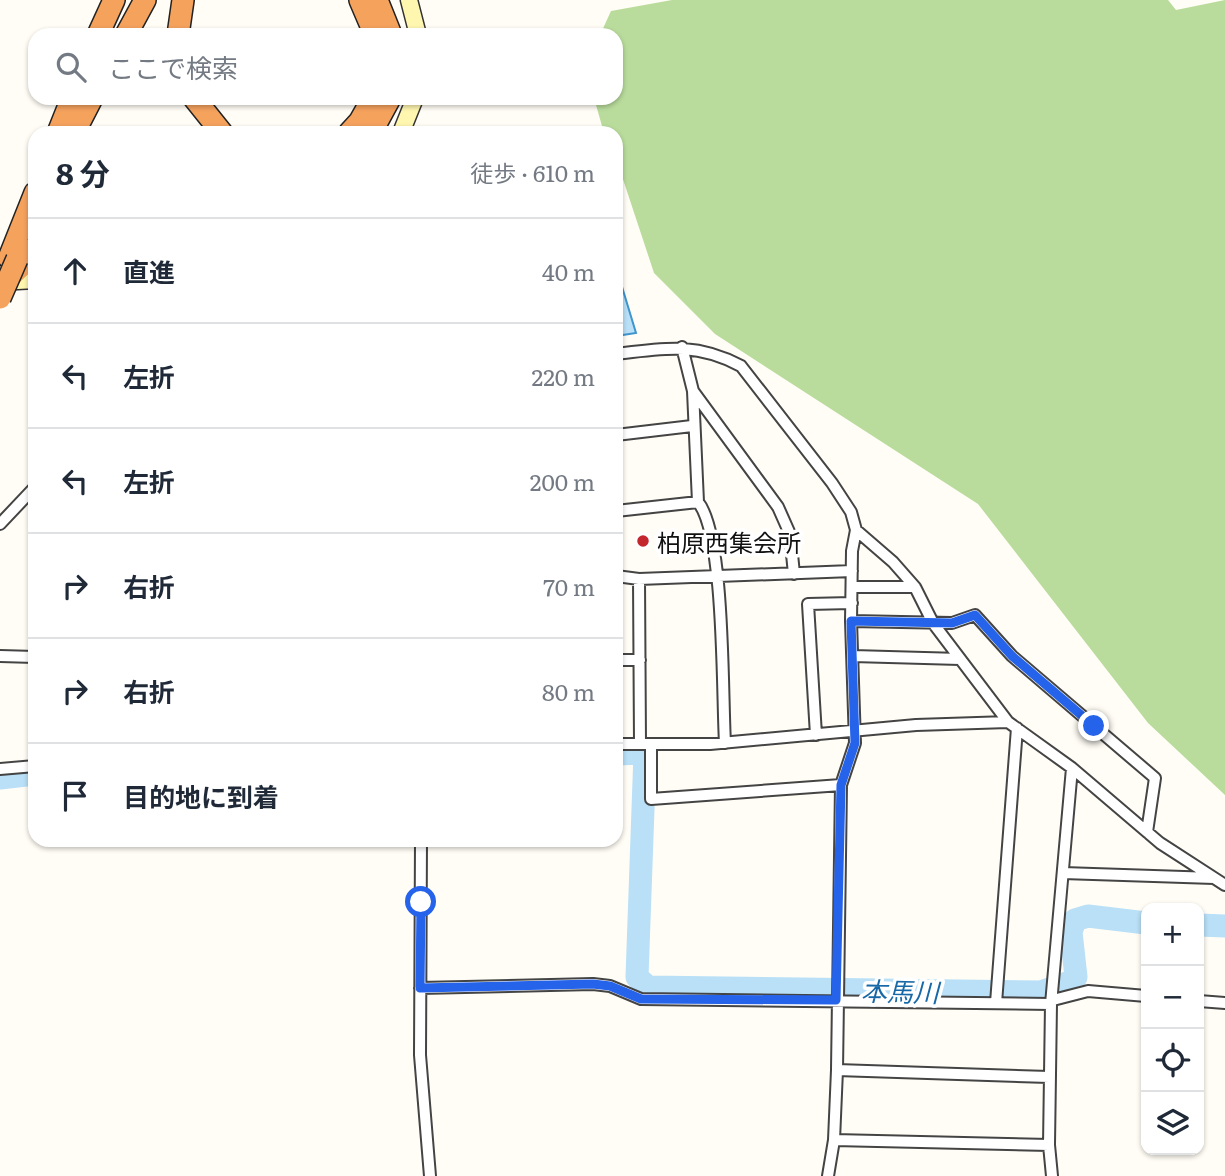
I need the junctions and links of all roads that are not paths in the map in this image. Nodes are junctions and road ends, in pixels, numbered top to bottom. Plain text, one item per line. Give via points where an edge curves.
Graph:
1 (114, 0) edge
2 (145, 0) edge
3 (183, 0) edge
4 (360, 0) edge
5 (377, 0) edge
6 (409, 0) edge
7 (101, 28) edge
8 (130, 28) edge
9 (179, 28) edge
10 (372, 28) edge
11 (388, 28) edge
12 (416, 28) edge
13 (69, 105) edge
14 (88, 105) edge
15 (200, 105) edge
16 (369, 105) edge
17 (386, 105) edge
18 (412, 105) edge
19 (61, 126) edge
20 (78, 126) edge
21 (216, 126) edge
22 (355, 126) edge
23 (374, 126) edge
24 (404, 126) edge
25 (28, 218) edge
26 (28, 235) edge
27 (14, 267) edge
28 (0, 298) edge
29 (682, 347) junction
30 (623, 353) edge
31 (693, 391) junction
32 (692, 426) junction
33 (623, 434) edge
34 (28, 494) edge
35 (698, 502) junction
36 (623, 511) edge
37 (0, 524) edge
38 (856, 530) junction
39 (852, 571) junction
40 (794, 574) junction
41 (717, 576) junction
42 (623, 577) edge
43 (639, 579) junction
44 (853, 587) junction
45 (915, 587) junction
46 (852, 603) junction
47 (851, 621) junction
48 (933, 623) junction
49 (0, 656) edge
50 (853, 656) junction
51 (28, 657) edge
52 (960, 659) junction
53 (623, 660) edge
54 (640, 660) junction
55 (1012, 725) junction
56 (855, 732) junction
57 (816, 736) junction
58 (724, 743) junction
59 (623, 744) edge
60 (646, 745) junction
61 (28, 767) edge
62 (1072, 768) junction
63 (0, 769) edge
64 (841, 785) junction
65 (1147, 832) junction
66 (421, 847) edge
67 (1063, 873) junction
68 (1220, 882) edge
69 (420, 988) junction
70 (1141, 996) edge
71 (836, 997) junction
72 (996, 999) junction
73 (1052, 999) junction
74 (1204, 1001) edge
75 (1225, 1003) edge
76 (837, 1070) junction
77 (1049, 1077) junction
78 (834, 1140) junction
79 (1049, 1145) junction
80 (430, 1176) edge
81 (828, 1176) edge
82 (1052, 1176) edge

1 - 7 highway
2 - 8 highway
3 - 9 highway
4 - 10 highway
5 - 11 highway
6 - 12 main road
13 - 19 highway
14 - 20 highway
15 - 21 highway
16 - 22 highway
17 - 23 highway
18 - 24 main road
25 - 27 highway
26 - 27 highway
27 - 28 highway, bridge
29 - 30 street
29 - 31 street
29 - 38 street via 723,356 741,366 832,483 851,512
31 - 32 street
31 - 40 street via 778,507 790,534
32 - 33 street
32 - 35 street
34 - 37 street
35 - 36 street
35 - 41 street via 715,546
38 - 39 street
38 - 45 street
39 - 40 street
39 - 44 street
40 - 41 street
41 - 43 street
41 - 58 street
42 - 43 street
43 - 54 street
44 - 45 street
44 - 46 street
45 - 48 street
46 - 47 street
46 - 57 street via 808,604
47 - 48 street
47 - 50 street
48 - 52 street
48 - 65 street via 952,623 975,615 1012,656 1155,778
49 - 51 street
50 - 52 street
50 - 56 street
52 - 55 street
53 - 54 street
54 - 60 street
55 - 56 street via 916,725
55 - 62 street
55 - 72 street
56 - 57 street
56 - 64 street
57 - 58 street
58 - 60 street
59 - 60 street
60 - 64 street via 651,799
61 - 63 street
62 - 65 street
62 - 67 street
64 - 71 street
65 - 68 street
66 - 69 street
67 - 68 street
67 - 73 street
69 - 71 street via 593,984 641,999
69 - 80 street via 420,1055
70 - 73 street via 1088,991
71 - 72 street
71 - 76 street
72 - 73 street
73 - 77 street
74 - 75 street
76 - 77 street
76 - 78 street
77 - 79 street
78 - 79 street
78 - 81 street
79 - 82 street

